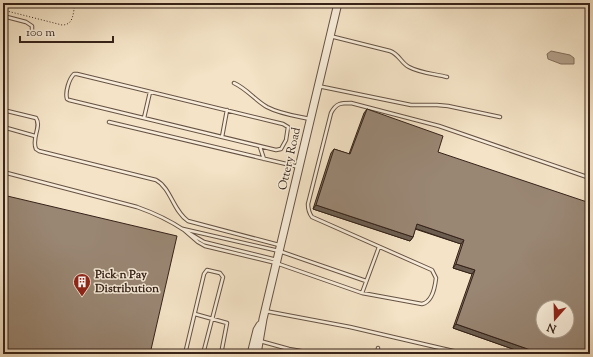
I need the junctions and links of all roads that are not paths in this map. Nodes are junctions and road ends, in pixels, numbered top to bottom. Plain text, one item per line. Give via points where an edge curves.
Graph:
1 (338, 3) edge
2 (3, 16) edge
3 (32, 33) dead end
4 (330, 36) junction
5 (447, 77) dead end
6 (234, 83) dead end
7 (318, 86) junction
8 (150, 92) junction
9 (3, 110) edge
10 (227, 110) junction
11 (500, 117) dead end
12 (144, 118) junction
13 (310, 119) junction
14 (109, 122) dead end
15 (3, 128) edge
16 (35, 136) junction
17 (222, 137) junction
18 (260, 146) junction
19 (264, 158) junction
20 (299, 167) junction
21 (3, 172) edge
22 (590, 178) edge
23 (183, 229) junction
24 (379, 247) junction
25 (280, 248) junction
26 (277, 262) junction
27 (366, 281) junction
28 (362, 293) junction
29 (265, 311) junction
30 (195, 314) junction
31 (212, 318) junction
32 (263, 319) junction
33 (260, 341) junction
34 (378, 348) dead end
35 (185, 354) edge
36 (203, 354) edge
37 (221, 354) edge
38 (251, 354) edge
39 (257, 354) edge
40 (318, 354) edge
41 (377, 354) edge
42 (466, 354) edge

1 - 4 street, Ottery Road
2 - 3 lane via 26,22 32,26
4 - 5 lane via 390,51 415,70
4 - 7 street, Ottery Road
6 - 13 lane via 269,108
7 - 11 lane via 411,106 448,106
7 - 13 street, Ottery Road
8 - 10 lane
8 - 12 lane
8 - 12 lane via 74,74 66,94 69,100
9 - 16 lane via 36,118 39,124
10 - 17 lane
10 - 18 lane via 288,127 286,140 281,149
12 - 17 lane
13 - 20 street, Ottery Road
14 - 19 lane
15 - 16 lane
16 - 25 lane via 34,145 39,151 159,182 182,217 188,221
17 - 18 lane
18 - 19 lane
19 - 20 lane
20 - 25 street, Ottery Road
21 - 23 lane via 137,207
22 - 24 lane via 439,126 351,103 342,103 334,107 332,113 308,209 312,217
23 - 25 lane
23 - 26 lane via 204,242
24 - 27 lane
24 - 28 lane via 432,270 436,278 430,299 422,304
25 - 26 street, Ottery Road
25 - 27 lane
26 - 28 lane
26 - 29 street, Ottery Road
27 - 28 lane
29 - 32 street, Ottery Road
29 - 42 lane via 350,327
30 - 31 lane
30 - 31 lane via 204,272 207,270 220,273 223,278
30 - 35 lane
31 - 36 lane
31 - 37 lane via 228,325
32 - 33 street, Ottery Road
32 - 38 street, Ottery Road via 257,330
33 - 39 street, Ottery Road
33 - 40 lane
34 - 41 lane

